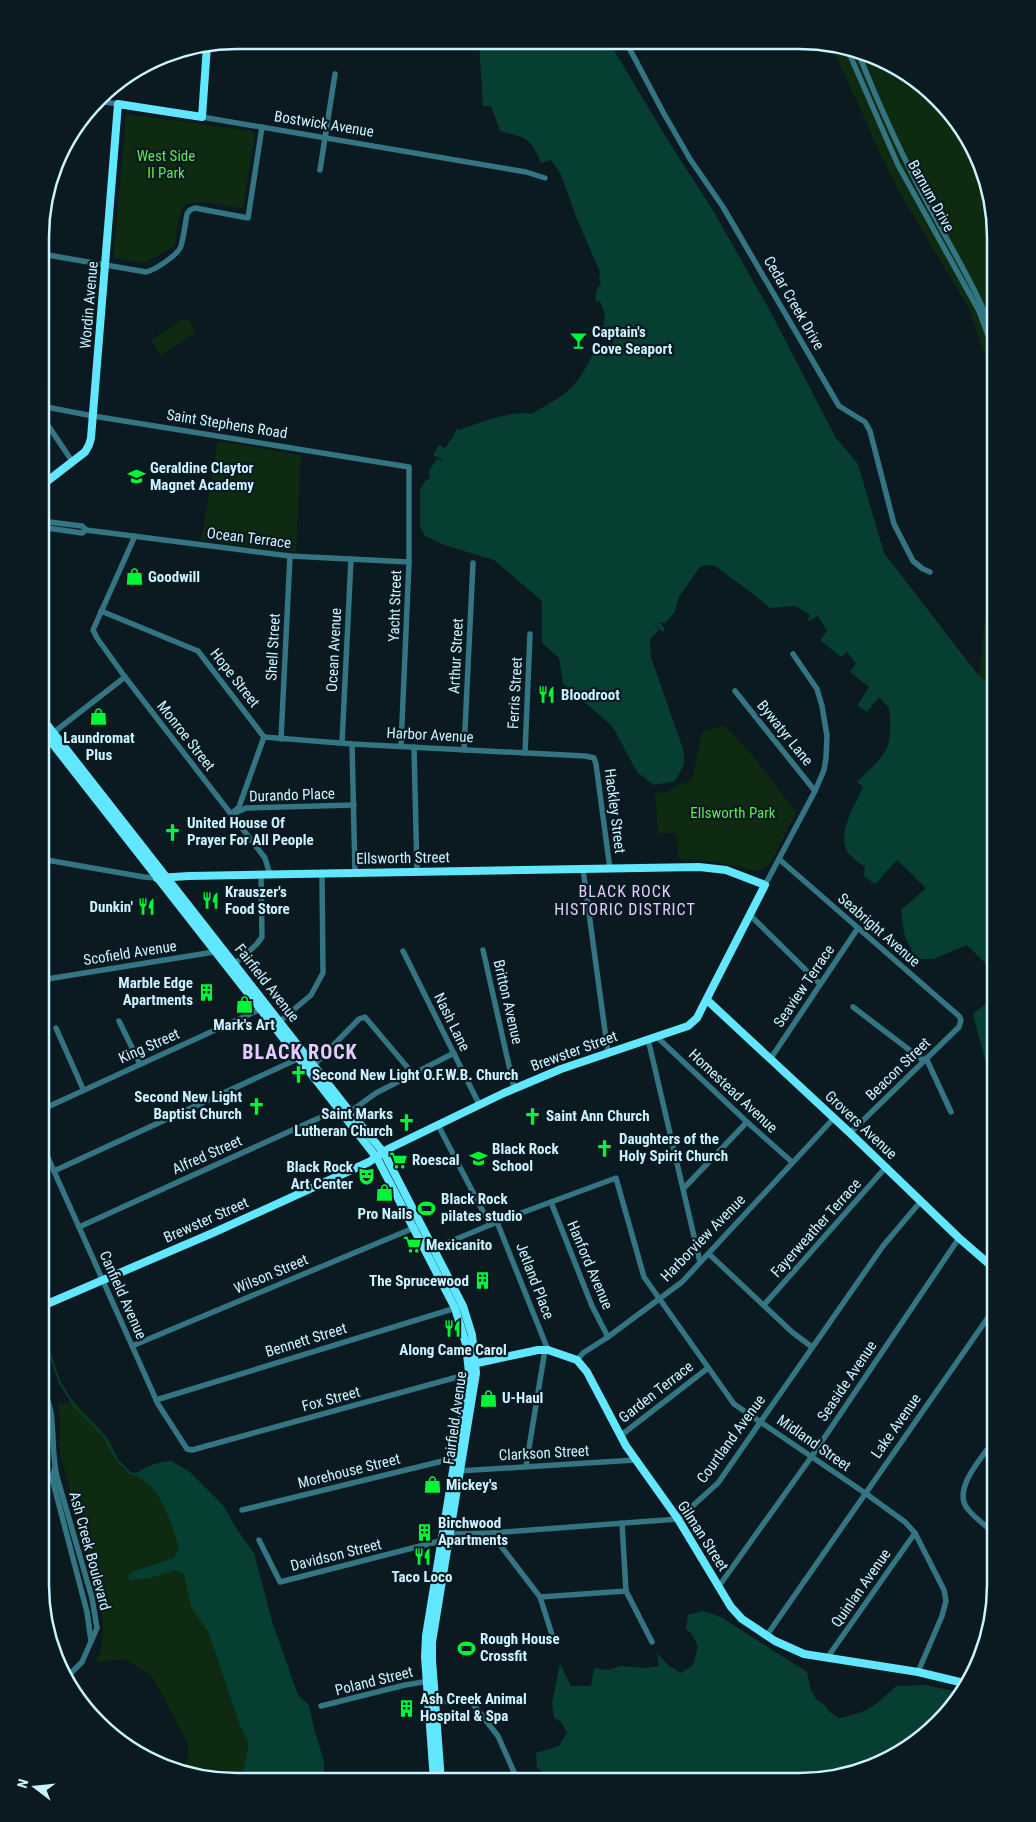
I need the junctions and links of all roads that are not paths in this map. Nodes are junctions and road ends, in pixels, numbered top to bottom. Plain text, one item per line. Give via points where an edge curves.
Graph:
1 (630, 49) edge
2 (207, 51) edge
3 (850, 56) edge
4 (861, 59) edge
5 (335, 74) dead end
6 (106, 102) edge
7 (118, 104) junction
8 (202, 117) junction
9 (262, 127) junction
10 (325, 137) junction
11 (320, 170) dead end
12 (545, 178) dead end
13 (49, 255) edge
14 (106, 265) junction
15 (987, 315) edge
16 (987, 334) edge
17 (49, 408) edge
18 (93, 416) junction
19 (49, 427) edge
20 (72, 461) junction
21 (409, 467) joint
22 (49, 480) edge
23 (49, 522) edge
24 (49, 528) edge
25 (86, 530) junction
26 (135, 536) junction
27 (290, 556) junction
28 (351, 559) junction
29 (409, 562) junction
30 (473, 563) dead end
31 (930, 572) dead end
32 (101, 610) junction
33 (530, 634) dead end
34 (793, 654) dead end
35 (125, 677) junction
36 (735, 691) dead end
37 (49, 732) edge
38 (49, 735) edge
39 (52, 737) junction
40 (264, 737) junction
41 (281, 738) junction
42 (49, 740) edge
43 (342, 743) junction
44 (352, 744) junction
45 (401, 746) junction
46 (414, 747) junction
47 (464, 750) junction
48 (525, 753) junction
49 (594, 758) joint
50 (815, 791) junction
51 (354, 805) junction
52 (231, 814) junction
53 (145, 857) junction
54 (49, 859) edge
55 (779, 859) junction
56 (610, 868) junction
57 (583, 869) junction
58 (416, 872) junction
59 (355, 873) junction
60 (322, 874) junction
61 (265, 875) junction
62 (165, 877) junction
63 (157, 878) junction
64 (765, 885) junction
65 (750, 915) junction
66 (858, 928) junction
67 (218, 949) junction
68 (484, 950) dead end
69 (403, 951) dead end
70 (231, 966) junction
71 (49, 979) edge
72 (820, 984) junction
73 (707, 1000) junction
74 (853, 1006) dead end
75 (264, 1008) junction
76 (119, 1020) dead end
77 (962, 1020) joint
78 (277, 1024) junction
79 (56, 1028) dead end
80 (657, 1037) junction
81 (648, 1039) junction
82 (454, 1053) junction
83 (608, 1053) junction
84 (303, 1057) junction
85 (771, 1058) junction
86 (925, 1060) junction
87 (140, 1064) junction
88 (311, 1068) junction
89 (413, 1074) junction
90 (514, 1088) junction
91 (83, 1090) junction
92 (479, 1104) junction
93 (49, 1106) edge
94 (345, 1110) junction
95 (951, 1112) dead end
96 (834, 1118) junction
97 (747, 1122) junction
98 (438, 1125) junction
99 (850, 1133) junction
100 (381, 1155) junction
101 (49, 1161) edge
102 (792, 1162) junction
103 (886, 1168) junction
104 (54, 1171) junction
105 (684, 1188) junction
106 (921, 1201) junction
107 (551, 1202) junction
108 (498, 1222) junction
109 (490, 1225) junction
110 (79, 1227) junction
111 (417, 1227) junction
112 (959, 1238) junction
113 (429, 1250) junction
114 (709, 1254) junction
115 (700, 1262) junction
116 (987, 1262) edge
117 (103, 1280) junction
118 (659, 1299) junction
119 (49, 1303) edge
120 (764, 1305) junction
121 (459, 1307) junction
122 (987, 1319) edge
123 (608, 1337) junction
124 (132, 1346) junction
125 (812, 1347) junction
126 (547, 1350) junction
127 (577, 1360) junction
128 (473, 1368) junction
129 (708, 1368) junction
130 (156, 1400) junction
131 (49, 1404) edge
132 (761, 1421) junction
133 (620, 1436) junction
134 (192, 1450) joint
135 (987, 1451) edge
136 (812, 1456) junction
137 (460, 1457) junction
138 (635, 1460) junction
139 (526, 1466) junction
140 (457, 1471) junction
141 (865, 1493) junction
142 (242, 1510) dead end
143 (678, 1519) junction
144 (622, 1523) junction
145 (987, 1527) edge
146 (491, 1533) junction
147 (915, 1533) junction
148 (450, 1536) junction
149 (442, 1539) junction
150 (259, 1540) dead end
151 (439, 1578) junction
152 (719, 1586) junction
153 (626, 1591) junction
154 (540, 1597) junction
155 (767, 1635) junction
156 (554, 1641) dead end
157 (652, 1642) dead end
158 (827, 1658) junction
159 (918, 1672) junction
160 (71, 1673) edge
161 (430, 1681) junction
162 (960, 1682) edge
163 (431, 1703) junction
164 (321, 1706) dead end
165 (436, 1767) junction
166 (435, 1773) edge
167 (438, 1773) edge
168 (514, 1773) edge

1 - 31 street, Cedar Creek Drive via 690,159 723,207 839,406 865,422 870,430 894,524 914,562
2 - 8 street
3 - 16 street, Barnum Drive via 898,165 976,305
4 - 15 street, Barnum Drive via 912,173
5 - 10 street
6 - 7 street, Bostwick Avenue
7 - 8 street, Bostwick Avenue
7 - 14 street, Wordin Avenue
8 - 9 street, Bostwick Avenue
9 - 10 street, Bostwick Avenue
9 - 14 street via 248,218 195,208 187,214 181,248 151,271
10 - 11 street
10 - 12 street, Bostwick Avenue
13 - 14 street
14 - 18 street, Wordin Avenue
17 - 18 street, Saint Stephens Road
18 - 20 street, Wordin Avenue via 89,446
18 - 21 street, Saint Stephens Road
19 - 20 street
20 - 22 street, Wordin Avenue
21 - 29 street, Yacht Street
23 - 25 street, Ocean Terrace via 82,526
24 - 25 street, Ocean Terrace via 82,533
25 - 26 street, Ocean Terrace
26 - 27 street, Ocean Terrace
26 - 32 street
27 - 28 street, Ocean Terrace
27 - 41 street, Shell Street
28 - 29 street, Ocean Terrace
28 - 43 street, Ocean Avenue
29 - 45 street, Yacht Street
30 - 47 street, Arthur Street
32 - 35 street, Monroe Street via 93,630
32 - 40 street, Hope Street via 198,651
33 - 48 street, Ferris Street
34 - 50 street, Brewster Street via 817,689 822,706 826,758
35 - 39 street
35 - 52 street, Monroe Street
36 - 50 street, Bywatyr Lane
37 - 39 street, Fairfield Avenue
38 - 39 street, Fairfield Avenue
39 - 42 street
39 - 53 street, Fairfield Avenue
40 - 41 street, Harbor Avenue
40 - 52 street via 238,806
41 - 43 street, Harbor Avenue
43 - 44 street, Harbor Avenue
44 - 45 street, Harbor Avenue
44 - 51 street
45 - 46 street, Harbor Avenue
46 - 47 street, Harbor Avenue
46 - 58 street
47 - 48 street, Harbor Avenue
48 - 49 street, Harbor Avenue
49 - 56 street, Hackley Street
50 - 55 street, Brewster Street
51 - 52 street, Durando Place via 246,808
51 - 59 street
52 - 61 street, Monroe Street via 266,858
53 - 62 street, Fairfield Avenue
53 - 63 street, Fairfield Avenue
54 - 63 street, Ellsworth Street
55 - 64 street, Brewster Street
55 - 66 street, Seabright Avenue
56 - 57 street, Ellsworth Street
56 - 64 street, Ellsworth Street via 715,868
57 - 58 street, Ellsworth Street
57 - 83 street
58 - 59 street, Ellsworth Street
59 - 60 street, Ellsworth Street
60 - 61 street, Ellsworth Street
60 - 78 street via 323,973 311,995
61 - 62 street, Ellsworth Street
61 - 70 street via 262,938
62 - 63 street, Ellsworth Street
62 - 67 street, Fairfield Avenue
63 - 67 street, Fairfield Avenue
64 - 65 street, Brewster Street
65 - 72 street
65 - 73 street, Brewster Street
66 - 72 street, Seaview Terrace
66 - 77 street, Seabright Avenue
67 - 70 street, Fairfield Avenue
67 - 71 street, Scofield Avenue
68 - 90 street, Britton Avenue
69 - 82 street, Nash Lane
70 - 75 street, Fairfield Avenue
72 - 85 street, Seaview Terrace
73 - 80 street, Brewster Street via 691,1024
73 - 85 street, Grovers Avenue
74 - 86 street
75 - 78 street, Fairfield Avenue
75 - 87 street, King Street
76 - 87 street
77 - 86 street, Beacon Street via 959,1027
78 - 84 street, Fairfield Avenue
79 - 91 street
80 - 81 street, Brewster Street
80 - 97 street, Homestead Avenue
81 - 83 street, Brewster Street
81 - 105 street
82 - 89 street, Alfred Street
82 - 92 street, Nash Lane
83 - 90 street, Brewster Street
84 - 88 street, Fairfield Avenue
84 - 104 street
85 - 96 street, Grovers Avenue
86 - 95 street
86 - 99 street, Beacon Street
87 - 91 street, King Street
88 - 89 street via 359,1019 365,1017
88 - 94 street, Fairfield Avenue
89 - 94 street, Alfred Street
90 - 92 street, Brewster Street
91 - 93 street, King Street
92 - 98 street, Brewster Street
94 - 100 street, Fairfield Avenue
94 - 110 street, Alfred Street
96 - 99 street, Grovers Avenue
96 - 102 street, Harborview Avenue
97 - 102 street, Homestead Avenue
97 - 105 street
98 - 100 street, Brewster Street
98 - 109 street
99 - 103 street, Grovers Avenue
100 - 111 street, Fairfield Avenue
100 - 117 street, Brewster Street
101 - 104 street, Canfield Avenue
102 - 114 street, Harborview Avenue
103 - 106 street, Grovers Avenue
103 - 120 street, Fayerweather Terrace
104 - 110 street, Canfield Avenue
105 - 115 street
106 - 112 street, Grovers Avenue
106 - 125 street, Courtland Avenue via 883,1246
107 - 108 street
107 - 118 street, Midland Street via 616,1178 644,1277
107 - 123 street, Hanford Avenue via 592,1306
108 - 109 street
108 - 126 street, Jetland Place
109 - 113 street
110 - 117 street, Canfield Avenue
111 - 113 street, Fairfield Avenue
111 - 124 street, Wilson Street
112 - 116 street, Grovers Avenue
112 - 136 street, Seaside Avenue
113 - 121 street, Fairfield Avenue
114 - 115 street, Harborview Avenue
114 - 120 street
115 - 118 street, Harborview Avenue via 682,1282
117 - 119 street, Brewster Street
117 - 124 street, Canfield Avenue
118 - 123 street, Harborview Avenue
118 - 129 street, Midland Street
120 - 125 street
121 - 128 street, Fairfield Avenue
121 - 130 street, Bennett Street
122 - 141 street, Lake Avenue
123 - 127 street, Harborview Avenue
124 - 130 street, Canfield Avenue
125 - 132 street, Courtland Avenue
126 - 127 street
126 - 128 street via 532,1350
126 - 139 street
127 - 133 street, Gilman Street via 590,1376
128 - 134 street, Fox Street
128 - 137 street, Fairfield Avenue
129 - 132 street, Midland Street via 734,1404
129 - 133 street, Garden Terrace
130 - 134 street, Canfield Avenue via 183,1444
131 - 160 street, Ash Creek Boulevard via 55,1467 52,1478 87,1612 91,1641 82,1662
132 - 136 street, Midland Street
132 - 143 street, Courtland Avenue via 718,1483
133 - 138 street, Gilman Street
135 - 145 street via 969,1476 962,1500
136 - 141 street, Midland Street
136 - 152 street, Seaside Avenue
137 - 140 street, Fairfield Avenue
137 - 142 street, Morehouse Street
138 - 139 street, Clarkson Street
138 - 143 street, Gilman Street
139 - 140 street, Clarkson Street
140 - 148 street, Fairfield Avenue
140 - 149 street, Fairfield Avenue
141 - 147 street, Midland Street
141 - 155 street, Lake Avenue
143 - 144 street
143 - 152 street, Gilman Street
144 - 146 street
144 - 153 street
146 - 148 street
146 - 154 street
147 - 158 street, Quinlan Avenue
147 - 159 street, Midland Street via 944,1590 946,1601
148 - 149 street
148 - 151 street, Fairfield Avenue
149 - 150 street, Davidson Street via 280,1582
149 - 151 street, Fairfield Avenue
151 - 161 street, Fairfield Avenue via 424,1657
152 - 155 street, Gilman Street via 737,1614
153 - 154 street
153 - 157 street
154 - 156 street
155 - 158 street, Gilman Street via 794,1650
158 - 159 street, Gilman Street
159 - 162 street, Gilman Street
161 - 163 street, Fairfield Avenue
161 - 164 street, Poland Street
163 - 165 street, Fairfield Avenue
163 - 168 street via 469,1699 498,1736
165 - 166 street, Fairfield Avenue
165 - 167 street, Fairfield Avenue

